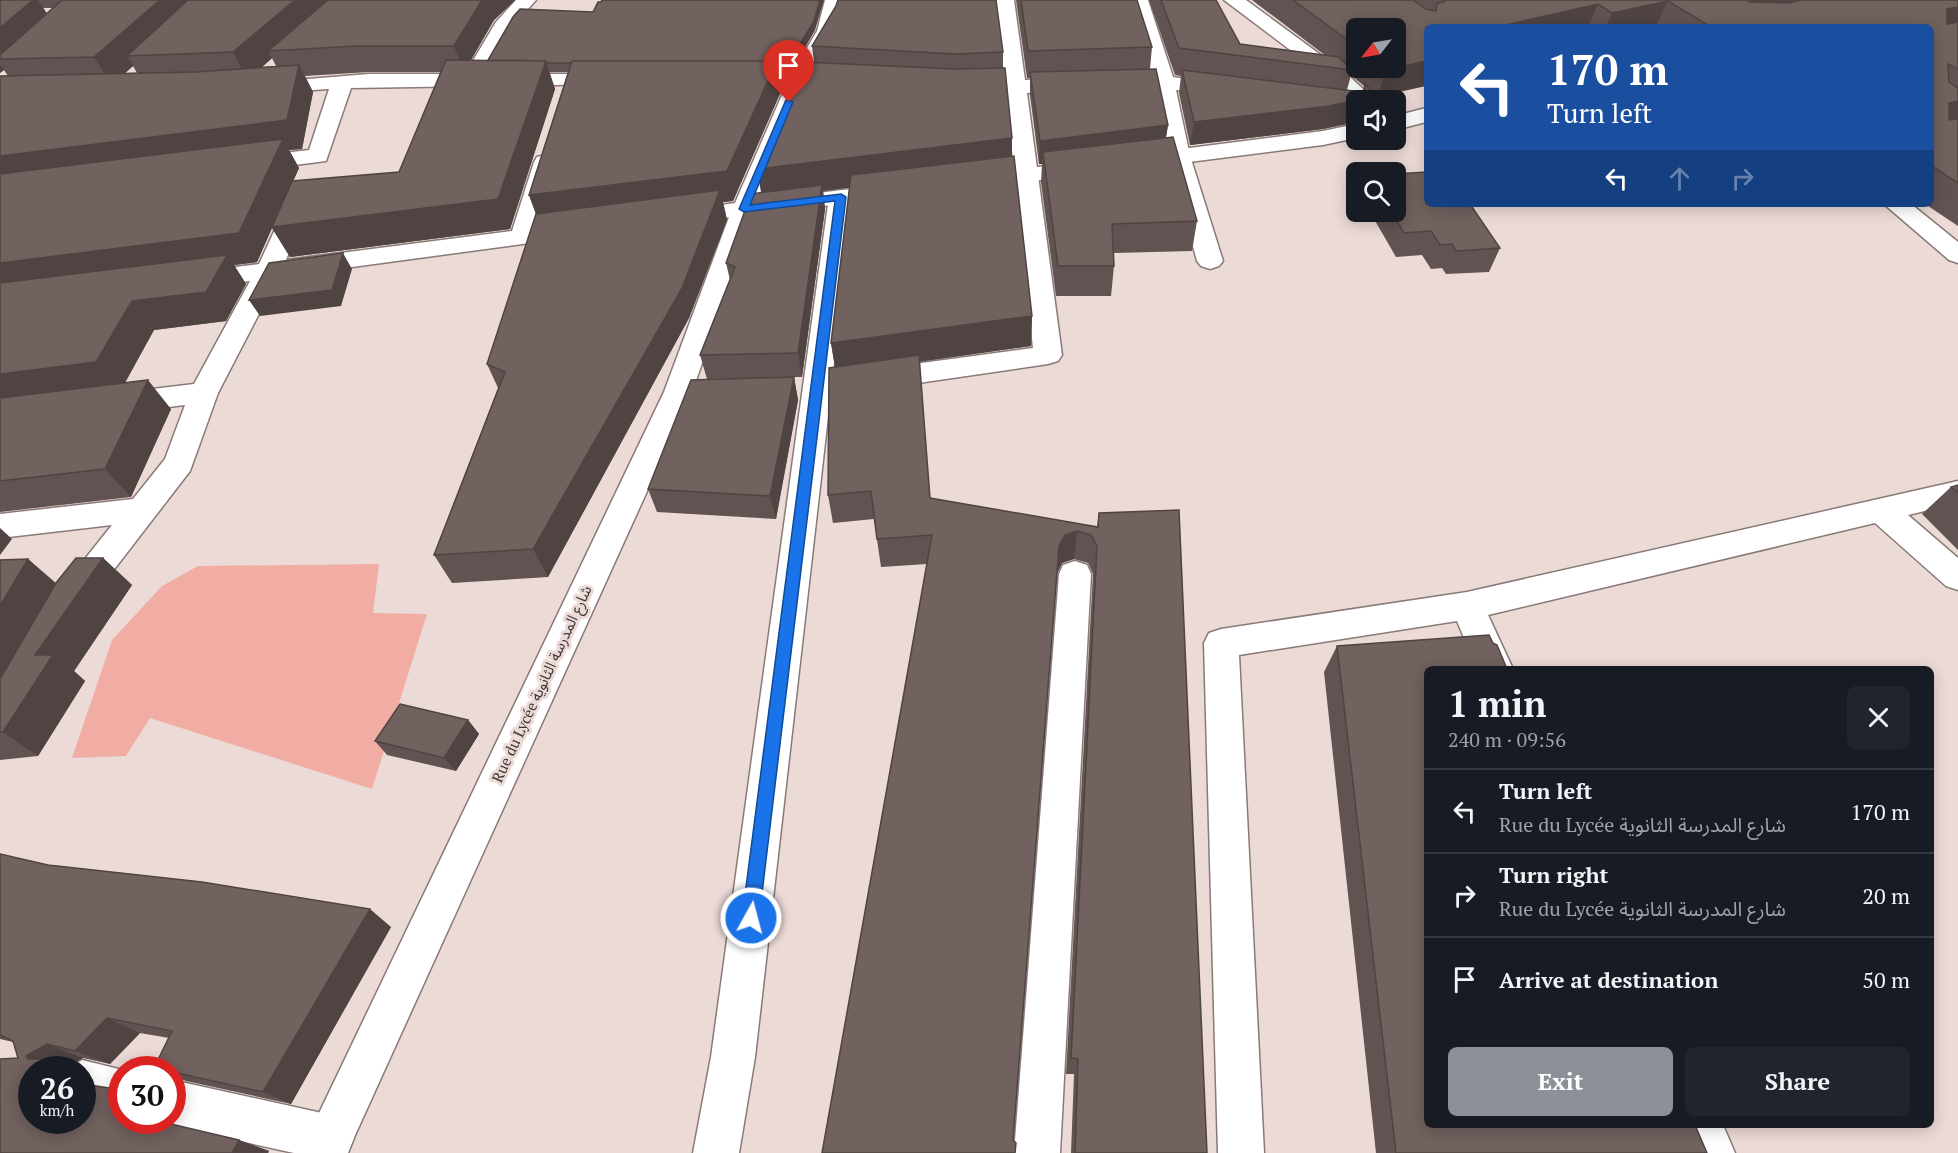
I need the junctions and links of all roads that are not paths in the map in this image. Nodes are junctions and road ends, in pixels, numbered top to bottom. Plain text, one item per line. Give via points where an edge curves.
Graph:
1 (526, 0) edge
2 (835, 0) edge
3 (1004, 0) edge
4 (1138, 0) edge
5 (1234, 0) edge
6 (282, 64) edge
7 (472, 80) junction
8 (571, 80) junction
9 (629, 80) edge
10 (721, 80) edge
11 (798, 81) junction
12 (342, 82) junction
13 (1164, 82) junction
14 (865, 84) edge
15 (1016, 87) junction
16 (944, 88) edge
17 (1353, 90) edge
18 (1243, 92) edge
19 (564, 102) edge
20 (1424, 116) edge
21 (1406, 120) edge
22 (1346, 133) edge
23 (553, 136) edge
24 (318, 156) junction
25 (1179, 156) junction
26 (225, 167) edge
27 (1028, 176) junction
28 (946, 185) edge
29 (911, 189) edge
30 (841, 197) junction
31 (1900, 207) edge
32 (744, 209) junction
33 (662, 220) edge
34 (592, 229) edge
35 (522, 238) junction
36 (1958, 255) edge
37 (1210, 261) dead end
38 (269, 270) junction
39 (176, 282) edge
40 (827, 386) junction
41 (204, 393) junction
42 (89, 406) edge
43 (1958, 492) edge
44 (142, 510) junction
45 (1881, 510) junction
46 (0, 526) edge
47 (1075, 574) dead end
48 (1958, 577) edge
49 (1467, 606) junction
50 (62, 617) edge
51 (1494, 666) edge
52 (186, 1107) edge
53 (1700, 1128) edge
54 (327, 1145) edge
55 (716, 1153) edge
56 (1037, 1153) edge
57 (1241, 1153) edge
58 (1712, 1153) edge

1 - 7 street via 506,22
2 - 11 street, Rue du Lycée شارع المدرسة الثانوية via 827,31
3 - 15 street
4 - 13 street
5 - 17 street
6 - 12 street via 250,89
7 - 8 street
7 - 12 street
8 - 9 street
8 - 19 street
10 - 11 street
11 - 14 street
11 - 32 street, Rue du Lycée شارع المدرسة الثانوية
12 - 24 street
13 - 15 street
13 - 18 street
13 - 25 street
15 - 16 street
15 - 27 street
20 - 21 street
22 - 25 street
23 - 35 street
24 - 26 street
24 - 38 street
25 - 27 street
25 - 37 street
27 - 28 street
27 - 40 street via 1048,355
29 - 30 street
30 - 32 street
30 - 40 street
31 - 36 street
32 - 33 street
32 - 54 street, Rue du Lycée شارع المدرسة الثانوية via 689,392
34 - 35 street
35 - 38 street
38 - 39 street
38 - 41 street
40 - 55 street via 733,1057
41 - 42 street
41 - 44 street via 179,463
43 - 45 street
44 - 46 street
44 - 50 street
45 - 48 street
45 - 49 street
47 - 56 street
49 - 51 street
49 - 57 street via 1221,643
52 - 54 street
53 - 58 street

